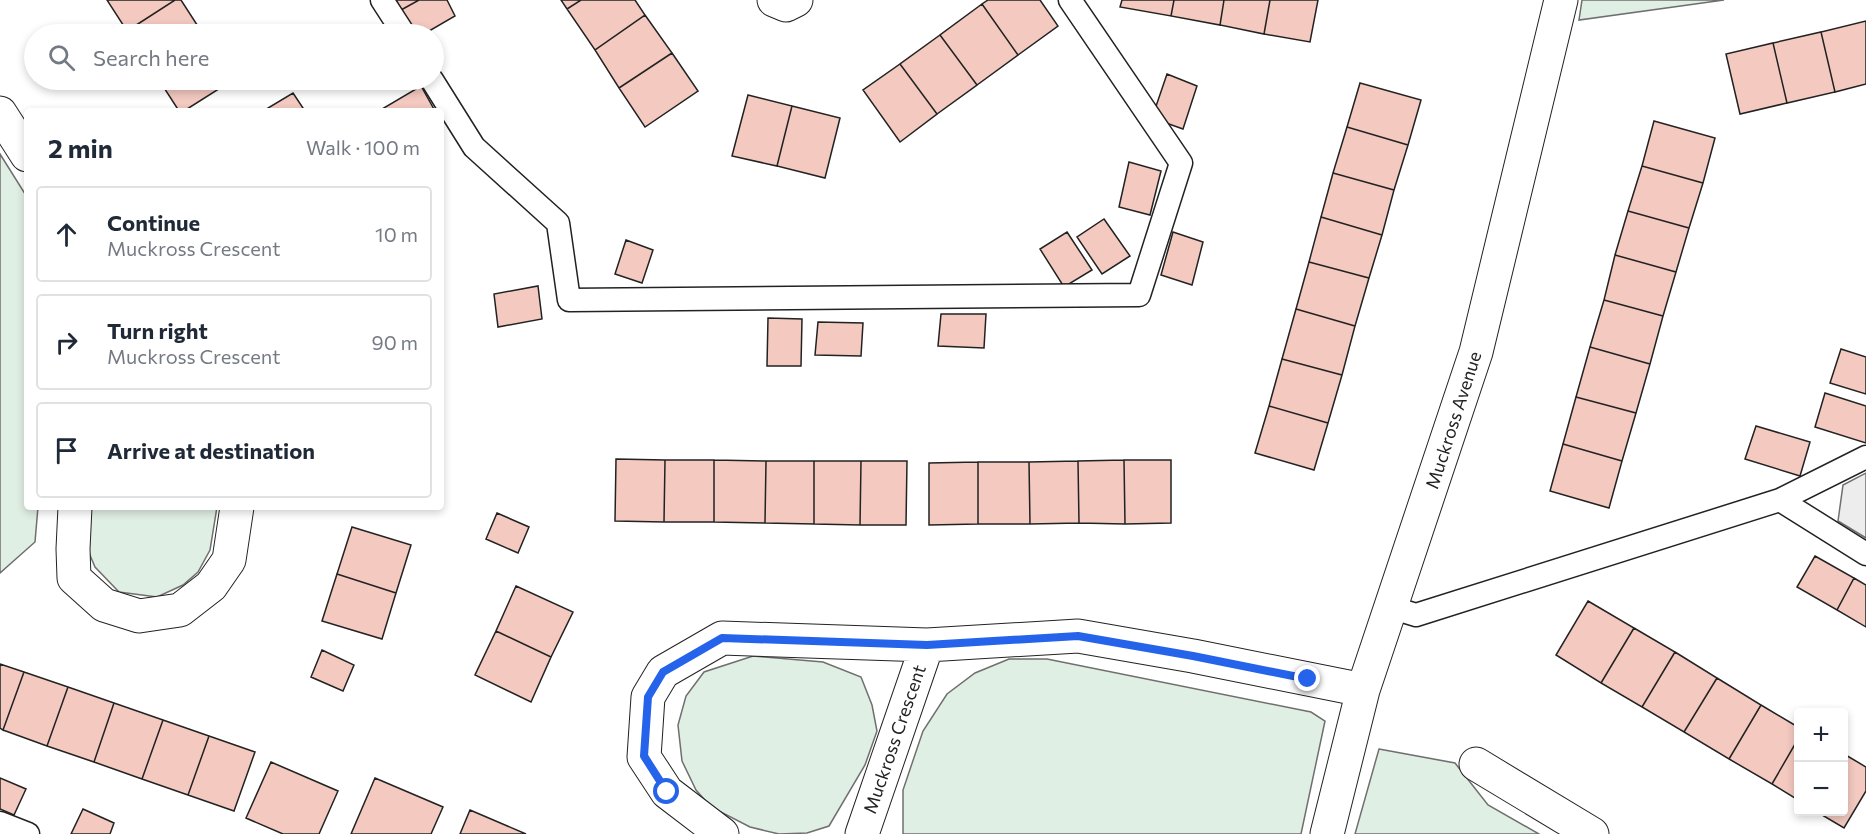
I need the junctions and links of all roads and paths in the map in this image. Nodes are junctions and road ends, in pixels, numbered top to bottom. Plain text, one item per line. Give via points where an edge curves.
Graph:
1 (382, 0) edge
2 (774, 0) edge
3 (796, 0) edge
4 (1070, 0) edge
5 (1561, 0) edge
6 (398, 24) edge
7 (438, 90) edge
8 (0, 113) edge
9 (24, 150) edge
10 (1866, 457) edge
11 (1780, 500) junction
12 (75, 510) edge
13 (237, 510) edge
14 (1866, 554) edge
15 (1390, 607) junction
16 (927, 645) junction
17 (1363, 690) junction
18 (1476, 764) dead end
19 (0, 823) edge
20 (28, 834) edge
21 (722, 834) edge
22 (862, 834) edge
23 (1327, 834) edge
24 (1592, 834) edge

1 - 6 lane
2 - 3 street via 786,5
4 - 7 lane via 1180,163 1139,295 569,300 558,223 474,147
5 - 15 street, Muckross Avenue via 1476,352
8 - 9 street
10 - 11 lane
11 - 14 lane
11 - 15 lane via 1416,615
12 - 13 street via 75,578 104,605 139,616 180,610 211,586 229,560
15 - 17 street, Muckross Avenue
16 - 17 street, Muckross Crescent via 1078,636
16 - 21 street, Muckross Crescent via 722,638 663,672 648,697 644,756 667,792
16 - 22 street, Muckross Crescent
17 - 23 street, Muckross Avenue
18 - 24 street
19 - 20 lane

